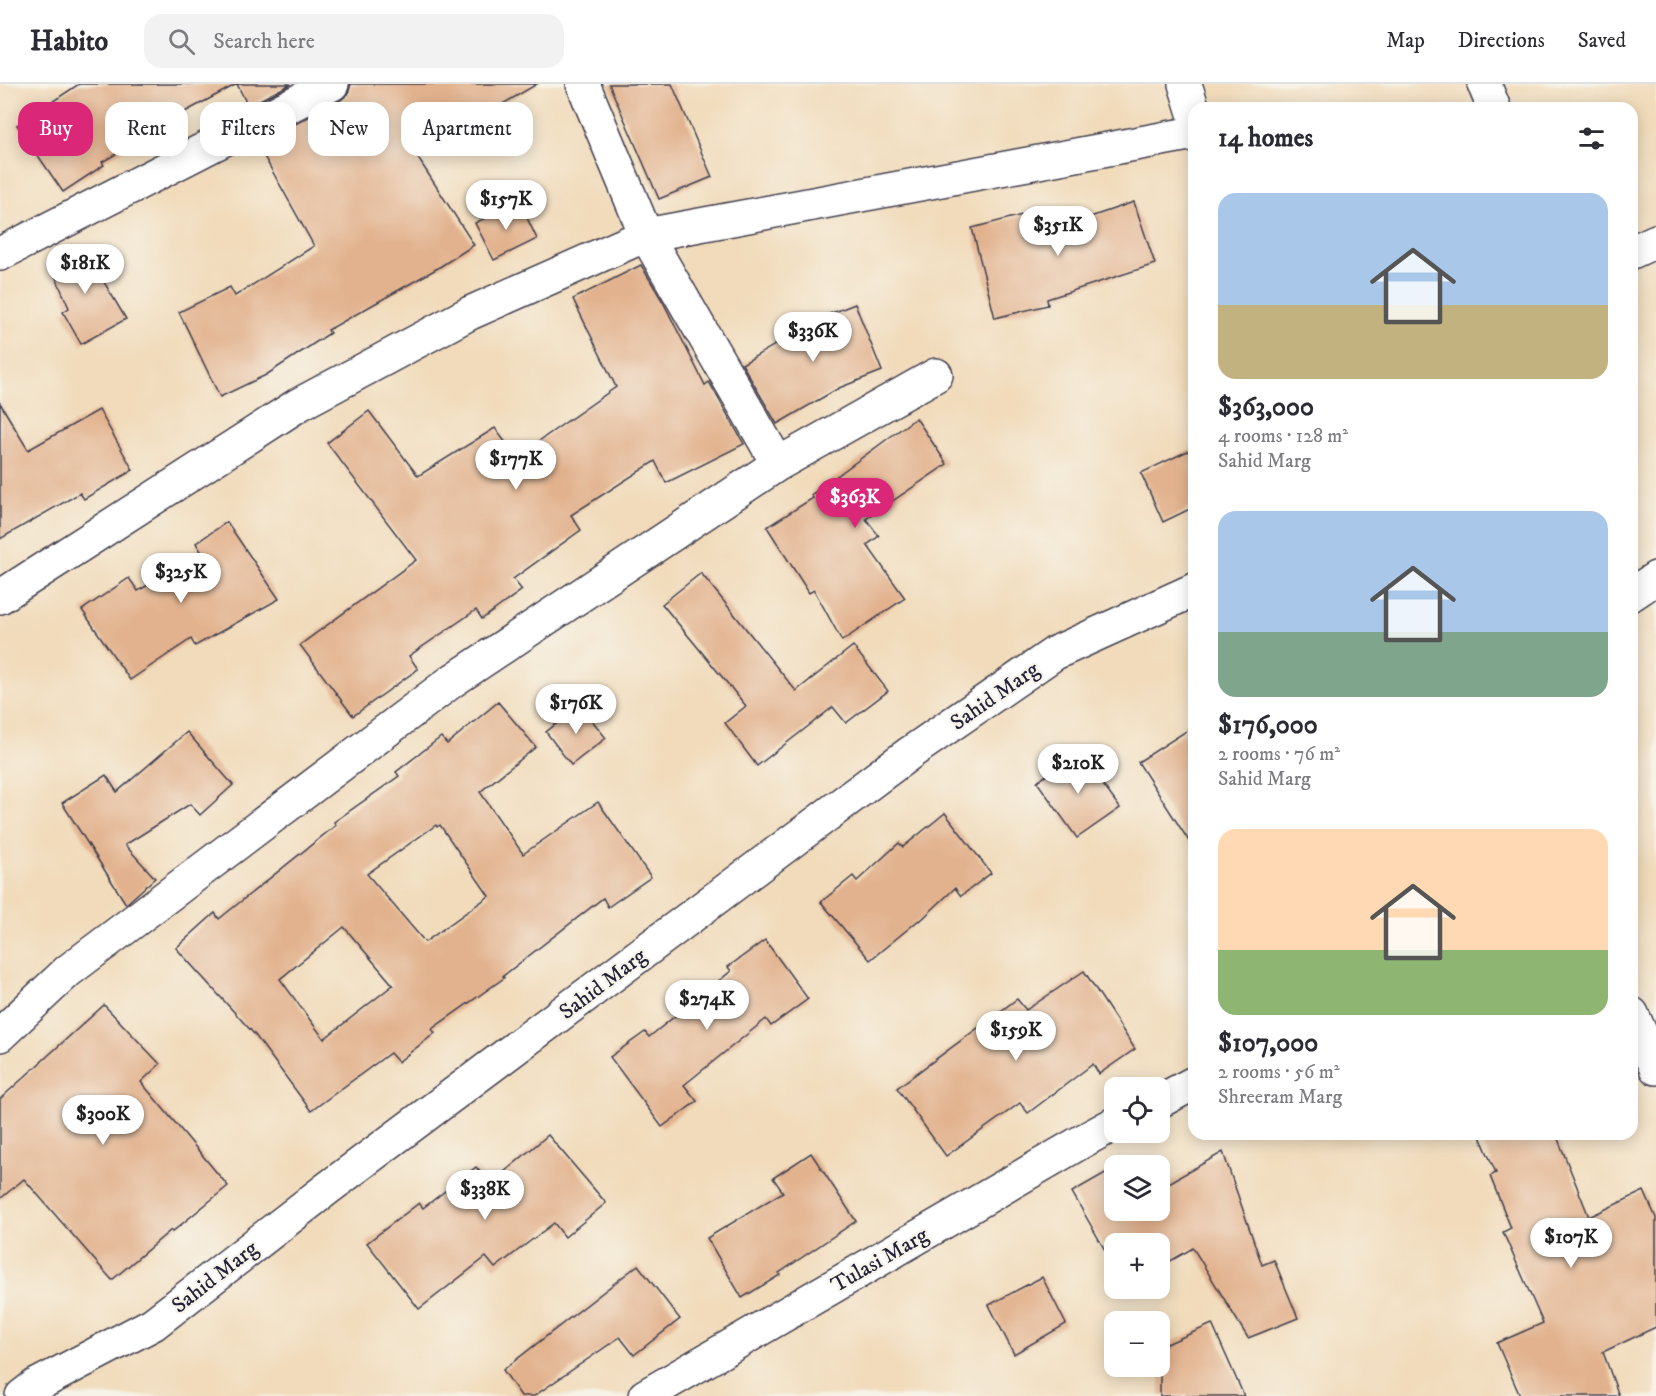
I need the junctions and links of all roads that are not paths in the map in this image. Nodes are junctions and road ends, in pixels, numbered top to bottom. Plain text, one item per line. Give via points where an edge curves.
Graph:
1 (332, 84) edge
2 (583, 84) edge
3 (1185, 84) edge
4 (1484, 84) edge
5 (1191, 102) edge
6 (1492, 102) edge
7 (1188, 134) edge
8 (646, 235) junction
9 (1656, 240) edge
10 (1638, 249) edge
11 (0, 254) edge
12 (936, 375) dead end
13 (778, 464) junction
14 (1656, 578) edge
15 (1638, 590) edge
16 (1188, 594) edge
17 (0, 597) edge
18 (1638, 1025) edge
19 (0, 1035) edge
20 (1654, 1056) edge
21 (1188, 1086) edge
22 (1170, 1096) edge
23 (1104, 1130) edge
24 (22, 1396) edge
25 (645, 1396) edge

1 - 11 street
2 - 8 street
3 - 5 street
4 - 6 street
7 - 8 street
8 - 13 street
8 - 17 street via 470,313 298,405
9 - 10 street
12 - 13 street
13 - 19 street via 452,681 68,971
14 - 15 street
16 - 24 street, Sahid Marg via 1055,653 910,753 328,1188 153,1324
18 - 20 street
21 - 22 street
23 - 25 street, Tulasi Marg

